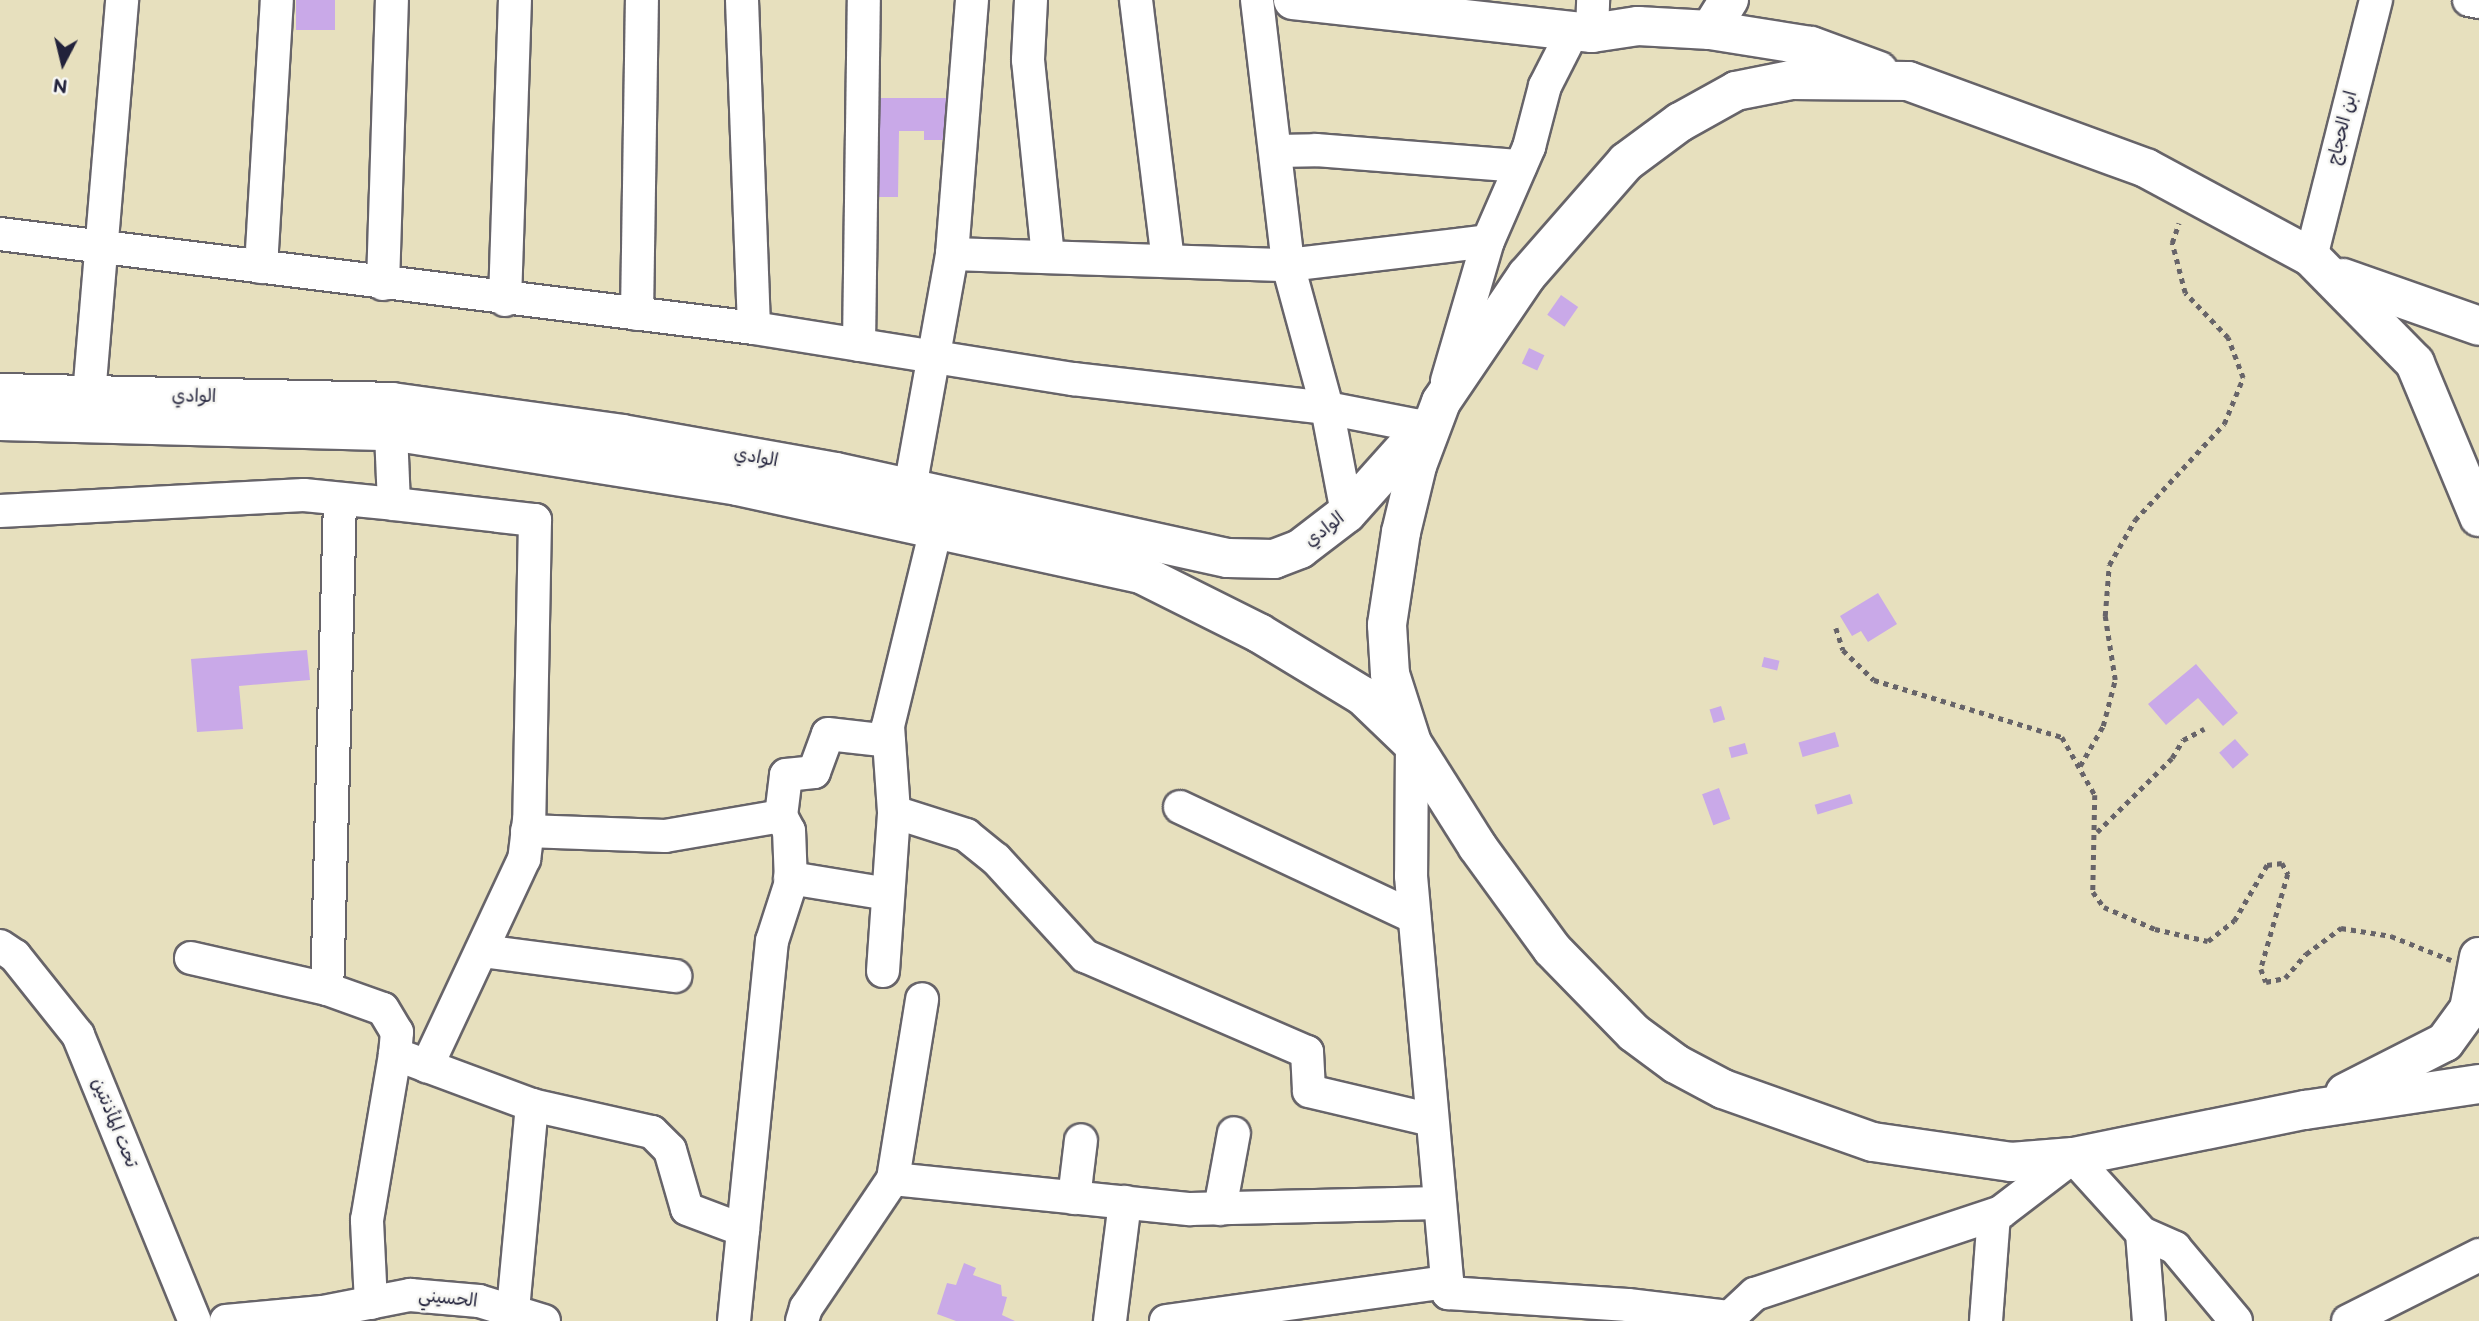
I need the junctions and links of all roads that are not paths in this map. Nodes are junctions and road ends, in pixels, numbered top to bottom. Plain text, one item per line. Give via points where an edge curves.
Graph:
1 (121, 0) edge
2 (277, 0) edge
3 (392, 0) edge
4 (515, 0) edge
5 (642, 0) edge
6 (742, 0) edge
7 (864, 0) edge
8 (972, 0) edge
9 (1031, 0) edge
10 (1136, 0) edge
11 (1257, 0) edge
12 (1293, 0) edge
13 (2376, 0) edge
14 (2469, 0) edge
15 (2479, 2) edge
16 (1719, 15) edge
17 (1586, 21) edge
18 (1908, 81) junction
19 (1277, 151) junction
20 (1520, 166) junction
21 (0, 234) edge
22 (1488, 241) junction
23 (103, 246) junction
24 (952, 254) junction
25 (1048, 257) junction
26 (1168, 260) junction
27 (2319, 264) junction
28 (1288, 265) junction
29 (261, 267) junction
30 (383, 284) junction
31 (505, 300) junction
32 (638, 314) junction
33 (2479, 326) edge
34 (754, 328) junction
35 (859, 345) junction
36 (935, 357) junction
37 (0, 393) edge
38 (89, 395) junction
39 (1327, 408) junction
40 (1432, 414) junction
41 (0, 421) edge
42 (391, 431) junction
43 (910, 488) junction
44 (340, 499) junction
45 (394, 504) junction
46 (0, 510) edge
47 (1347, 513) junction
48 (2479, 517) edge
49 (936, 529) junction
50 (890, 741) junction
51 (1412, 743) junction
52 (1180, 807) dead end
53 (894, 812) junction
54 (781, 816) junction
55 (527, 831) junction
56 (790, 878) junction
57 (888, 894) junction
58 (1415, 917) junction
59 (0, 946) edge
60 (482, 951) junction
61 (191, 958) dead end
62 (2467, 959) edge
63 (883, 971) dead end
64 (675, 976) dead end
65 (327, 989) junction
66 (922, 999) dead end
67 (2469, 1009) junction
68 (395, 1054) junction
69 (427, 1066) junction
70 (2474, 1093) edge
71 (531, 1105) junction
72 (2305, 1110) junction
73 (1432, 1120) junction
74 (1234, 1133) dead end
75 (1082, 1140) dead end
76 (2073, 1157) junction
77 (893, 1179) junction
78 (1074, 1198) junction
79 (1125, 1202) junction
80 (1440, 1203) junction
81 (1220, 1209) junction
82 (1994, 1215) junction
83 (743, 1230) junction
84 (2142, 1233) junction
85 (2479, 1255) edge
86 (1447, 1299) edge
87 (371, 1303) junction
88 (513, 1311) junction
89 (325, 1317) edge
90 (1732, 1320) edge
91 (195, 1321) edge
92 (226, 1321) edge
93 (544, 1321) edge
94 (734, 1321) edge
95 (802, 1321) edge
96 (1110, 1321) edge
97 (1166, 1321) edge
98 (1986, 1321) edge
99 (2149, 1321) edge
100 (2236, 1321) edge
101 (2348, 1321) edge

1 - 23 street
2 - 29 street
3 - 30 street
4 - 31 street
5 - 32 street
6 - 34 street
7 - 35 street
8 - 24 street
9 - 25 street via 1028,60
10 - 26 street
11 - 19 street
12 - 17 main road
13 - 27 street, ابن الحجاج
14 - 15 street
16 - 17 main road via 1637,26
16 - 18 main road
17 - 20 street via 1545,86
18 - 27 main road via 2146,168
18 - 40 main road via 1791,80 1736,91 1680,122 1626,162 1527,275
19 - 20 street
19 - 28 street
20 - 22 street
21 - 23 street
22 - 28 street
22 - 40 street
23 - 29 street
23 - 38 street
24 - 25 street
24 - 36 street
25 - 26 street
26 - 28 street
27 - 33 main road via 2464,325
27 - 48 main road via 2415,363
28 - 39 street
29 - 30 street
30 - 31 street
31 - 32 street
32 - 34 street
34 - 35 street
35 - 36 street
36 - 39 street via 1073,379
36 - 43 street
37 - 38 main road, الوادي
38 - 43 main road, الوادي via 392,402 622,433
39 - 40 street
39 - 47 street
40 - 47 main road, الوادي
40 - 51 main road via 1404,519 1387,625 1390,674
41 - 42 main road, الوادي
42 - 45 street
42 - 49 main road, الوادي via 737,486
43 - 47 main road, الوادي via 1227,558 1274,559 1300,549
44 - 45 street
44 - 46 street via 304,495
44 - 65 street
45 - 55 street via 534,520
49 - 50 street via 888,726
49 - 51 main road, الوادي via 1141,574 1259,633 1363,696
50 - 53 street
50 - 54 street via 828,734 814,772 786,775
51 - 58 street
51 - 76 main road via 1477,846 1552,949 1593,996 1676,1064 1723,1089 1872,1142 2011,1162
52 - 58 street
53 - 57 street
53 - 73 street via 966,835 996,859 1084,956 1307,1052 1309,1091
54 - 55 street via 665,836
54 - 56 street via 789,831
55 - 60 street via 524,859
56 - 57 street
56 - 83 street via 772,941
57 - 63 street
58 - 73 street
59 - 91 street, تحت المأذنتين via 15,956 78,1035
60 - 64 street
60 - 69 street
61 - 65 street
62 - 67 main road
65 - 68 street via 383,1009 397,1032
66 - 77 street
67 - 70 main road
67 - 72 main road via 2445,1042
68 - 69 street
68 - 87 street via 367,1220
69 - 71 street
70 - 72 main road
71 - 83 street via 652,1132 670,1150 687,1209
71 - 88 street
72 - 76 main road
73 - 80 street
74 - 81 street
75 - 78 street
76 - 82 street
76 - 84 street
77 - 78 street
77 - 95 street via 812,1297
78 - 79 street
79 - 81 street
79 - 96 street
80 - 81 street
80 - 86 street
82 - 90 street via 1755,1294
82 - 98 street
83 - 94 street
84 - 99 street
84 - 100 street via 2175,1248
85 - 101 street
86 - 90 street via 1628,1305
86 - 97 street
87 - 88 street, الحسيني via 410,1295 480,1301
87 - 89 street, الحسيني
88 - 93 street, الحسيني
89 - 92 street, الحسيني

